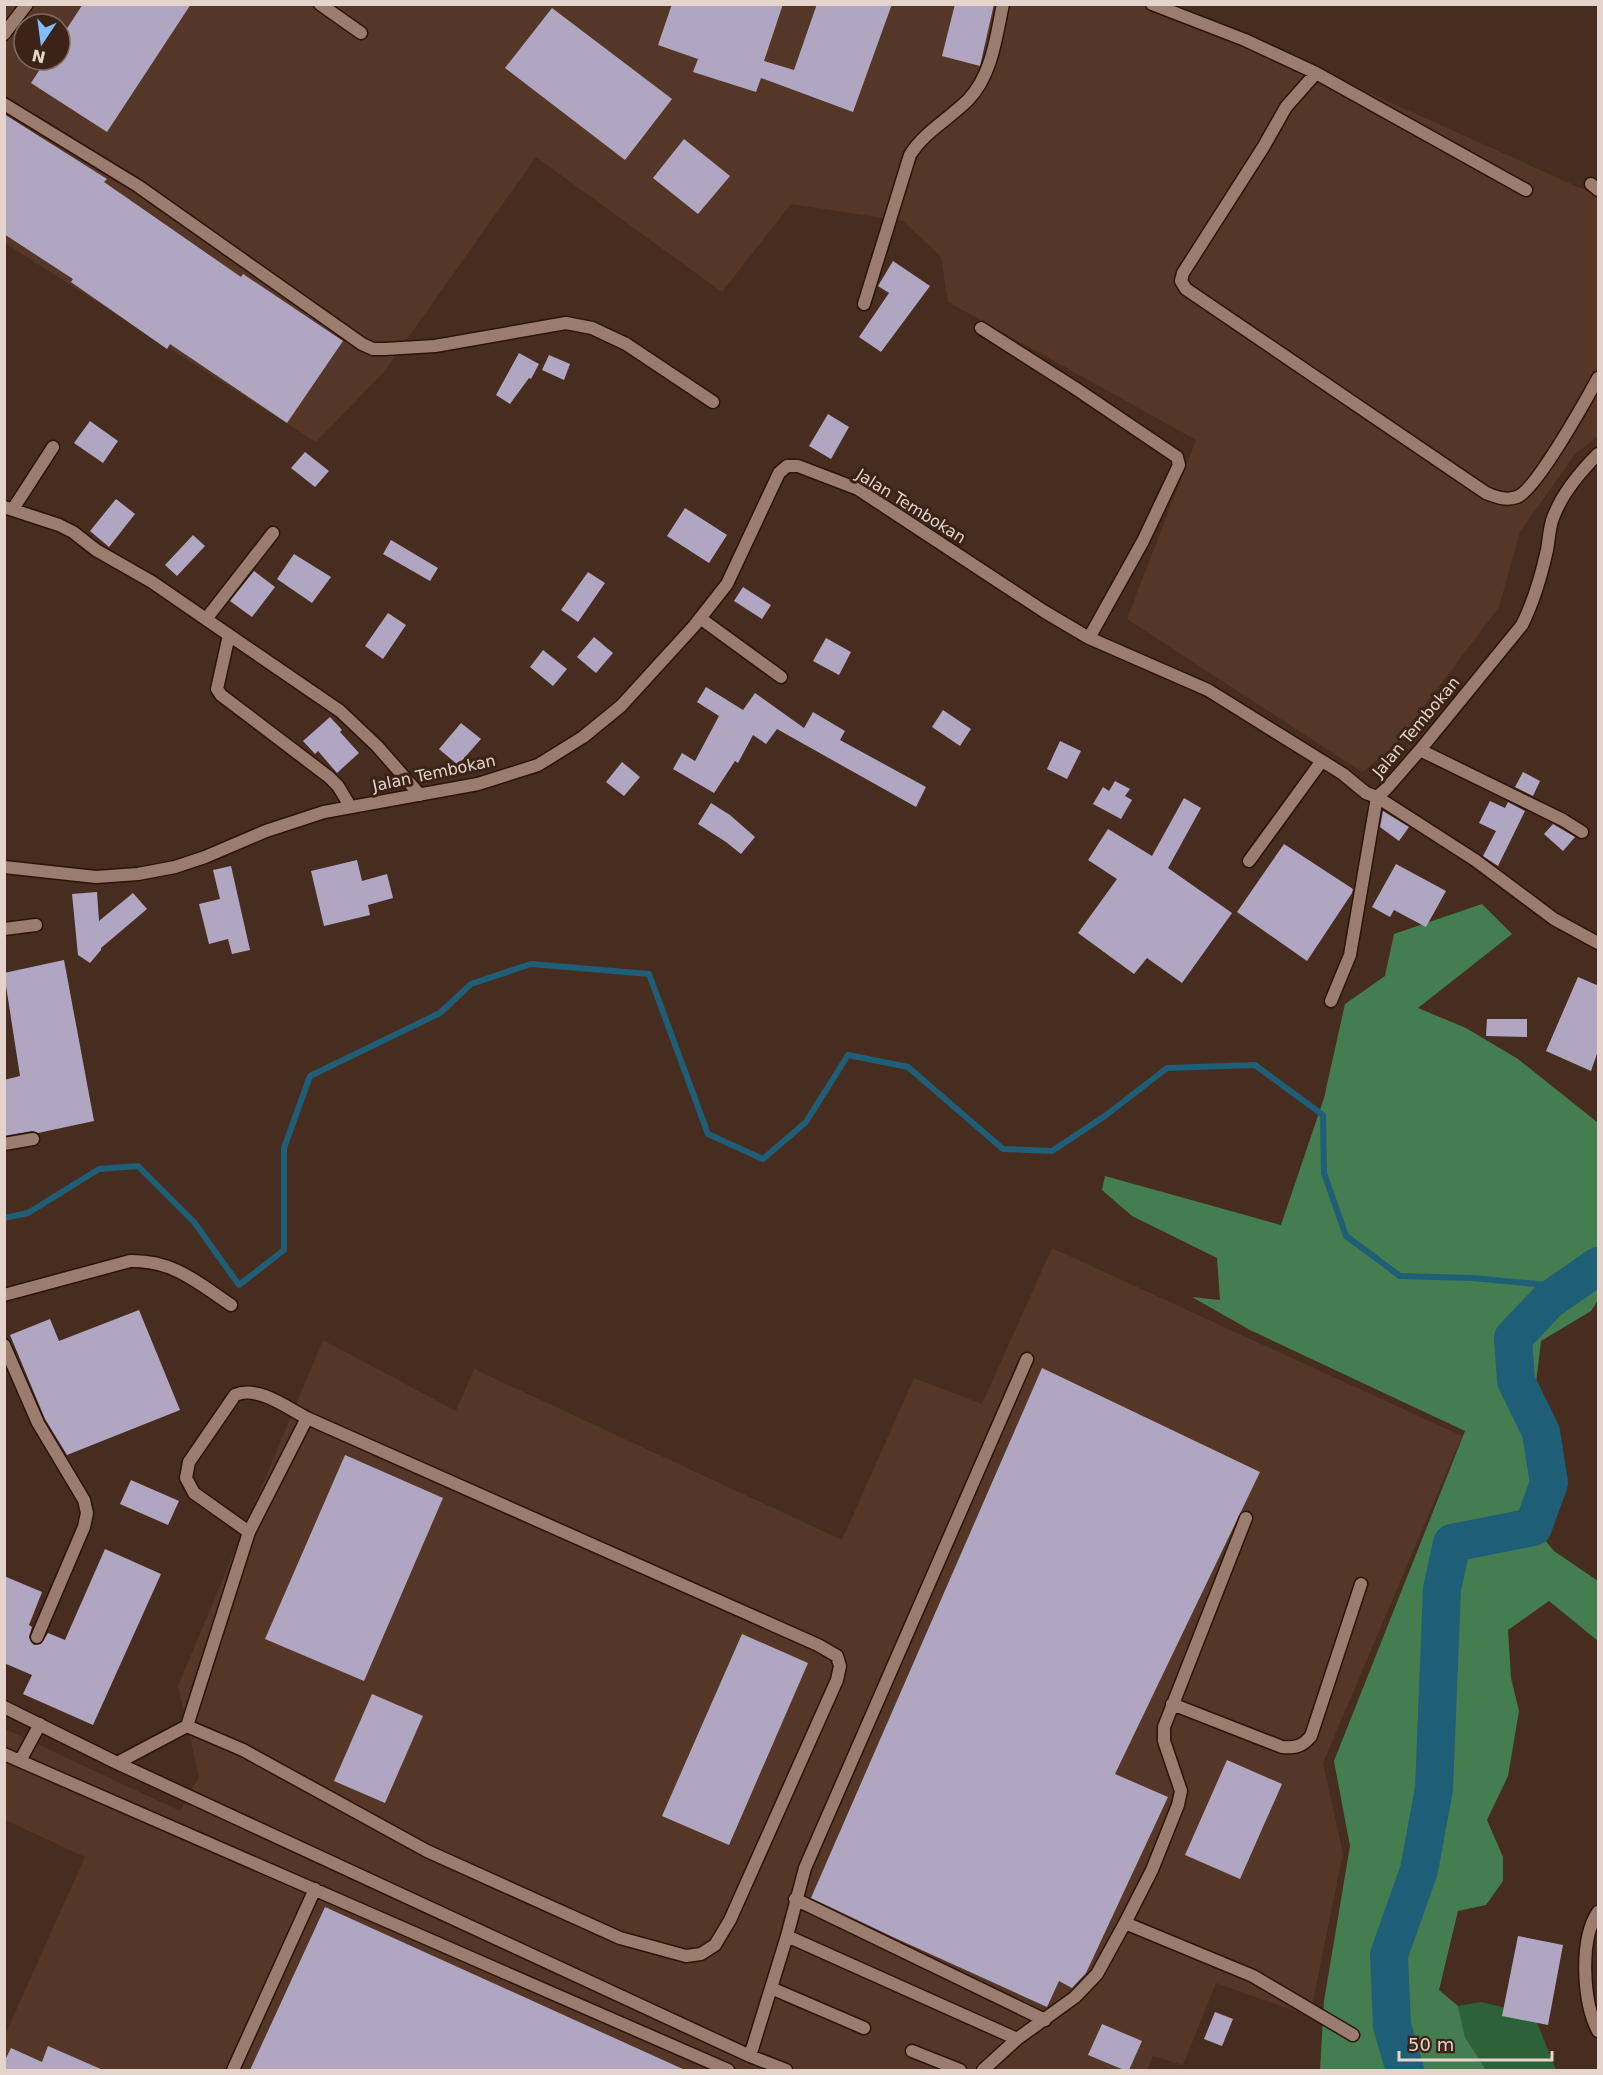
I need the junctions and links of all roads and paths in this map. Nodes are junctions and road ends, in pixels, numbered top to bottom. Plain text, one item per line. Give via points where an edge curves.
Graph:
1 (27, 4) edge
2 (320, 4) edge
3 (1003, 4) edge
4 (1152, 4) edge
5 (361, 33) dead end
6 (4, 34) edge
7 (1316, 73) junction
8 (4, 105) edge
9 (1526, 190) dead end
10 (864, 304) dead end
11 (981, 328) dead end
12 (1599, 378) edge
13 (713, 402) dead end
14 (53, 447) dead end
15 (1599, 454) edge
16 (9, 508) edge
17 (273, 533) dead end
18 (700, 618) junction
19 (206, 619) junction
20 (229, 635) junction
21 (1089, 638) junction
22 (781, 677) dead end
23 (1420, 750) junction
24 (1321, 762) junction
25 (420, 795) junction
26 (344, 797) junction
27 (1377, 797) junction
28 (1582, 832) dead end
29 (1249, 861) dead end
30 (4, 867) edge
31 (36, 925) dead end
32 (4, 929) edge
33 (1599, 943) edge
34 (1331, 1001) dead end
35 (33, 1139) dead end
36 (4, 1144) edge
37 (4, 1295) edge
38 (231, 1305) dead end
39 (4, 1345) edge
40 (1028, 1359) dead end
41 (308, 1418) junction
42 (1246, 1518) dead end
43 (249, 1532) junction
44 (1361, 1584) dead end
45 (37, 1637) dead end
46 (1172, 1704) junction
47 (4, 1707) edge
48 (40, 1724) junction
49 (187, 1726) junction
50 (4, 1754) edge
51 (20, 1761) junction
52 (117, 1763) junction
53 (315, 1889) junction
54 (795, 1899) junction
55 (1599, 1912) edge
56 (1125, 1923) junction
57 (788, 1936) junction
58 (771, 1988) junction
59 (1045, 2020) junction
60 (864, 2028) dead end
61 (1599, 2031) edge
62 (1353, 2035) dead end
63 (1017, 2039) junction
64 (912, 2051) dead end
65 (750, 2056) junction
66 (232, 2070) edge
67 (728, 2070) edge
68 (786, 2070) edge
69 (960, 2070) edge
70 (983, 2070) edge

1 - 6 street
2 - 5 street
3 - 10 street via 983,81 968,100 917,143 910,155
4 - 7 street
7 - 9 street
7 - 12 street via 1286,107 1183,273 1181,281 1186,289 1486,493 1504,500 1520,496 1546,466
8 - 13 street via 138,186 373,349 435,346 566,323 592,328 627,344
11 - 21 street via 1177,457 1179,465 1148,531
14 - 16 street
15 - 23 street, Jalan Tembokan via 1566,492 1552,519 1541,577 1522,626
16 - 19 street via 73,532
17 - 19 street
18 - 21 street, Jalan Tembokan via 727,584 779,473 787,466 798,466 858,489
18 - 22 street
18 - 25 street, Jalan Tembokan via 621,706 583,737 538,765 478,784
19 - 20 street
20 - 25 street via 340,711
20 - 26 street via 217,689 221,695 329,777
21 - 24 street, Jalan Tembokan via 1208,690
23 - 27 street, Jalan Tembokan
23 - 28 street
24 - 27 street, Jalan Tembokan
24 - 29 street
25 - 26 street, Jalan Tembokan
26 - 30 street, Jalan Tembokan via 324,812 175,867 96,877
27 - 33 street via 1475,860 1554,919
27 - 34 street via 1350,955
31 - 32 street
35 - 36 street
37 - 38 street via 146,1260 171,1266
39 - 45 street via 38,1423 84,1500 87,1513
40 - 54 street via 805,1868
41 - 43 street
41 - 43 street via 266,1397 243,1392 235,1395 189,1462 186,1478 194,1493
41 - 49 street via 818,1645 837,1656 837,1680 730,1920 715,1945 701,1954 686,1956 620,1938 427,1851 243,1750
42 - 46 street
43 - 49 street
44 - 46 street via 1311,1736 1305,1744 1281,1747
46 - 56 street via 1164,1741 1181,1791 1178,1805
47 - 48 street
48 - 51 street
48 - 52 street
49 - 52 street
50 - 51 street
51 - 53 street
52 - 65 street
53 - 66 street
53 - 67 street
54 - 57 street
54 - 59 street
55 - 61 street via 1588,1941 1586,1971 1587,1996
56 - 59 street via 1097,1974
56 - 62 street via 1253,1976
57 - 58 street
57 - 63 street
58 - 60 street
58 - 65 street
59 - 63 street
63 - 70 street
64 - 69 street
65 - 68 street

